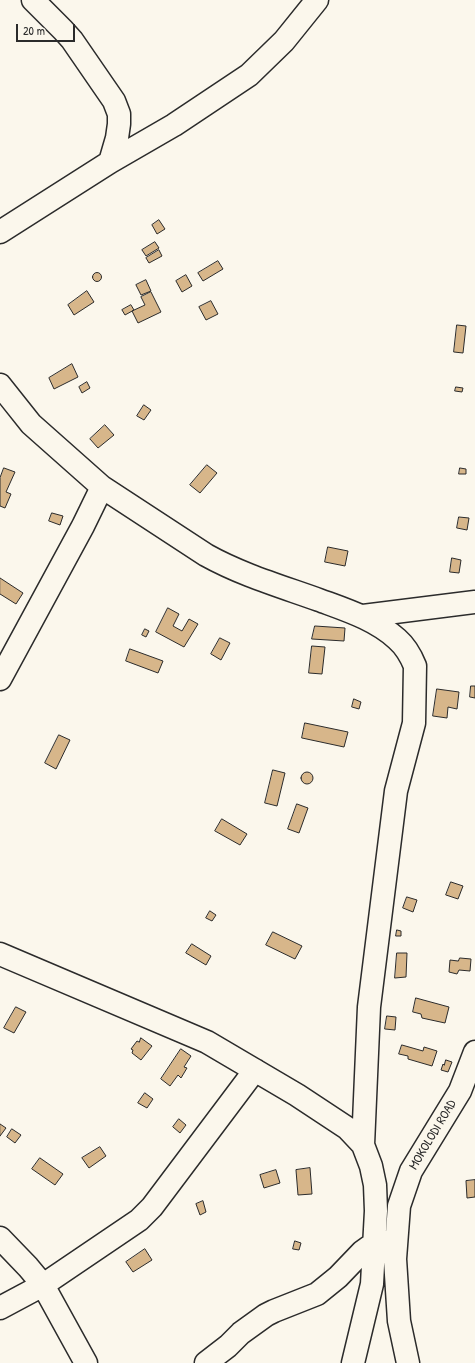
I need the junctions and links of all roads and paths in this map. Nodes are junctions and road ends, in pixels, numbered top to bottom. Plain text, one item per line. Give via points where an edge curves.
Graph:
1 (33, 0) edge
2 (318, 0) edge
3 (110, 162) junction
4 (0, 232) edge
5 (0, 385) edge
6 (102, 487) junction
7 (475, 602) edge
8 (363, 616) junction
9 (0, 679) edge
10 (0, 954) edge
11 (475, 1052) edge
12 (255, 1070) junction
13 (363, 1145) junction
14 (397, 1237) junction
15 (0, 1238) edge
16 (374, 1245) junction
17 (44, 1285) junction
18 (0, 1308) edge
19 (86, 1363) edge
20 (206, 1363) edge
21 (353, 1363) edge
22 (408, 1363) edge

1 - 3 street via 72,40 114,101 119,114 119,124
2 - 3 street via 284,41 249,75 174,126
3 - 4 street
5 - 6 street via 31,424
6 - 8 street via 224,565
6 - 9 street
7 - 8 street
8 - 13 street via 402,643 415,666 414,723 396,791 368,1007
10 - 12 street via 207,1042
11 - 14 street, MOKOLODI ROAD via 460,1090 411,1171 399,1206
12 - 13 street via 347,1128
12 - 17 street via 152,1207 128,1228
13 - 16 street via 375,1185
14 - 16 street
14 - 22 street, MOKOLODI ROAD via 395,1259 399,1321
15 - 17 street
16 - 20 street via 362,1252 317,1294 266,1315
16 - 21 street via 372,1284
17 - 18 street
17 - 19 street

